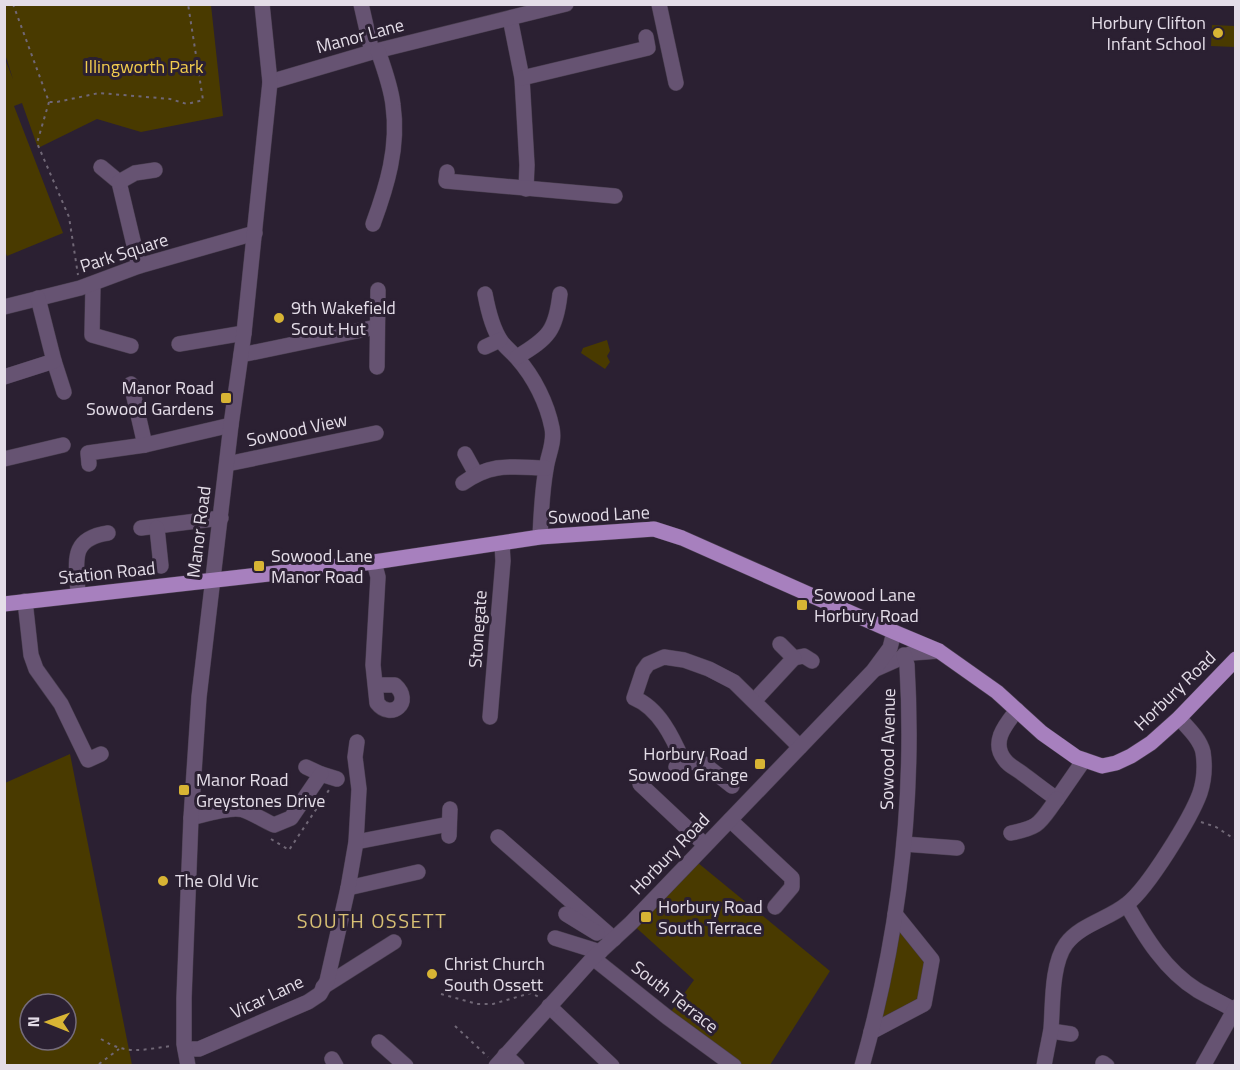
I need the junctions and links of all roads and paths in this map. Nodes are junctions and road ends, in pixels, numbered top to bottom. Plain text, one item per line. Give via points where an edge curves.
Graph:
1 (13, 4) edge
2 (188, 4) edge
3 (262, 4) edge
4 (362, 4) edge
5 (566, 4) edge
6 (659, 4) edge
7 (514, 13) edge
8 (646, 37) dead end
9 (375, 51) junction
10 (522, 78) junction
11 (270, 82) junction
12 (676, 83) dead end
13 (49, 102) junction
14 (101, 167) dead end
15 (155, 170) dead end
16 (447, 172) dead end
17 (119, 182) junction
18 (526, 189) junction
19 (615, 196) dead end
20 (373, 224) dead end
21 (255, 233) junction
22 (140, 267) junction
23 (87, 286) junction
24 (378, 290) dead end
25 (485, 294) dead end
26 (560, 294) dead end
27 (38, 298) junction
28 (4, 307) edge
29 (376, 327) junction
30 (244, 333) junction
31 (500, 340) junction
32 (179, 344) dead end
33 (131, 346) dead end
34 (485, 347) dead end
35 (241, 355) junction
36 (517, 357) junction
37 (54, 361) junction
38 (377, 366) dead end
39 (4, 377) edge
40 (131, 384) dead end
41 (64, 393) dead end
42 (231, 425) junction
43 (376, 433) dead end
44 (63, 445) dead end
45 (145, 445) junction
46 (465, 454) dead end
47 (4, 459) edge
48 (89, 464) dead end
49 (227, 464) junction
50 (546, 468) junction
51 (221, 518) junction
52 (141, 528) dead end
53 (157, 528) junction
54 (108, 533) dead end
55 (540, 537) junction
56 (502, 544) junction
57 (374, 562) junction
58 (161, 566) dead end
59 (213, 581) junction
60 (78, 595) junction
61 (25, 601) junction
62 (4, 604) edge
63 (894, 632) junction
64 (780, 644) dead end
65 (939, 651) junction
66 (904, 655) junction
67 (794, 657) junction
68 (1236, 659) edge
69 (812, 661) dead end
70 (873, 670) junction
71 (375, 685) dead end
72 (754, 701) junction
73 (1017, 710) junction
74 (490, 717) dead end
75 (1179, 718) junction
76 (357, 742) dead end
77 (801, 747) junction
78 (101, 754) dead end
79 (1084, 760) junction
80 (306, 767) dead end
81 (321, 774) junction
82 (337, 779) dead end
83 (640, 784) dead end
84 (732, 786) dead end
85 (1057, 799) junction
86 (1187, 817) junction
87 (191, 818) junction
88 (730, 820) junction
89 (449, 823) dead end
90 (1011, 833) dead end
91 (498, 837) dead end
92 (1236, 840) edge
93 (356, 842) junction
94 (904, 844) junction
95 (705, 845) junction
96 (957, 848) dead end
97 (418, 872) dead end
98 (348, 888) junction
99 (1127, 905) junction
100 (775, 907) dead end
101 (566, 914) dead end
102 (896, 914) junction
103 (555, 938) dead end
104 (613, 940) junction
105 (394, 942) dead end
106 (597, 955) junction
107 (323, 987) junction
108 (441, 994) dead end
109 (551, 1004) junction
110 (1235, 1008) edge
111 (455, 1026) dead end
112 (1050, 1031) junction
113 (871, 1032) junction
114 (1071, 1034) dead end
115 (101, 1039) dead end
116 (379, 1041) dead end
117 (184, 1047) junction
118 (119, 1049) junction
119 (499, 1062) edge
120 (99, 1064) edge
121 (188, 1065) edge
122 (406, 1065) edge
123 (517, 1065) edge
124 (612, 1065) edge
125 (734, 1065) edge
126 (862, 1065) edge
127 (1044, 1065) edge
128 (1203, 1065) edge

1 - 13 path
2 - 13 path via 203,100 187,104 99,93
3 - 11 street, Manor Road
4 - 9 street
5 - 7 street, Manor Lane
6 - 12 street
7 - 9 street, Manor Lane
7 - 10 street
8 - 10 street via 648,48
9 - 11 street, Manor Lane
9 - 20 street via 393,103 395,125 388,179
10 - 18 street
11 - 21 street, Manor Road
13 - 23 path via 37,143 69,217
14 - 17 street
15 - 17 street via 135,173
16 - 18 street via 446,181
17 - 22 street
18 - 19 street
21 - 22 street, Park Square
21 - 30 street, Manor Road
22 - 23 street, Park Square
23 - 27 street, Park Square
23 - 33 street via 92,335
24 - 29 street
25 - 31 street
26 - 36 street via 562,326
27 - 28 street, Park Square
27 - 37 street
29 - 35 street
29 - 38 street
30 - 32 street
30 - 35 street, Manor Road
31 - 34 street
31 - 36 street
35 - 42 street, Manor Road
36 - 50 street via 549,418 552,445
37 - 39 street
37 - 41 street
40 - 45 street
42 - 45 street
42 - 49 street, Manor Road
43 - 49 street, Sowood View
44 - 47 street
45 - 48 street via 88,453
46 - 50 street via 469,479 506,466
49 - 51 street, Manor Road
50 - 55 street
51 - 53 street
51 - 59 street, Manor Road
52 - 53 street
53 - 58 street
54 - 60 street via 89,538 78,553
55 - 56 main road, Sowood Lane
55 - 63 main road, Sowood Lane via 654,529
56 - 57 main road, Sowood Lane
56 - 74 street, Stonegate
57 - 59 main road, Sowood Lane
57 - 71 street via 378,577
59 - 60 main road, Station Road
59 - 87 street, Manor Road
60 - 61 main road, Station Road
61 - 62 main road, Station Road
61 - 78 street via 36,669 61,704 88,760
63 - 65 main road, Sowood Lane
63 - 70 street, Horbury Road via 890,648
64 - 67 street
65 - 66 street, Horbury Road
65 - 73 main road, Sowood Lane
66 - 70 street, Horbury Road
66 - 94 street, Sowood Avenue via 910,751
67 - 69 street via 804,656
67 - 72 street
68 - 75 main road, Horbury Road
70 - 77 street, Horbury Road
72 - 77 street
72 - 84 street via 734,682 673,657 648,664 634,698 660,718 680,764 704,764
73 - 79 main road, Horbury Road via 1042,733
73 - 85 street via 1000,736 1001,754 1011,766
75 - 79 main road, Horbury Road via 1151,743 1116,763 1102,766
75 - 86 street via 1202,751 1204,773 1200,793
76 - 93 street, Vicar Lane
77 - 88 street, Horbury Road
79 - 85 street
80 - 81 street
81 - 82 street
81 - 87 street via 291,818 274,825 235,809
83 - 95 street
85 - 90 street via 1039,824
86 - 92 path
86 - 99 street via 1142,889
87 - 117 street, Manor Road
88 - 95 street, Horbury Road
88 - 100 street via 792,878 792,887
89 - 93 street
91 - 104 street
93 - 98 street, Vicar Lane
94 - 96 street
94 - 102 street, Sowood Avenue
95 - 104 street, Horbury Road
97 - 98 street
98 - 107 street, Vicar Lane
99 - 110 street via 1168,966 1195,989
99 - 112 street via 1081,930 1066,945 1058,962
101 - 104 street
102 - 113 street, Sowood Avenue
102 - 113 street via 932,960 924,1005
103 - 106 street
104 - 106 street, Horbury Road
105 - 107 street
106 - 109 street, Horbury Road
106 - 125 street, South Terrace via 668,1017
107 - 117 street, Vicar Lane via 320,994 301,1006 199,1049
108 - 109 path via 477,1004 493,1004 531,993
109 - 119 street, Horbury Road
109 - 124 street
110 - 128 street
111 - 119 path
112 - 114 street
112 - 127 street
113 - 126 street, Sowood Avenue
115 - 118 path
116 - 122 street
117 - 118 path
117 - 121 street, Manor Road
118 - 120 path
119 - 123 street

